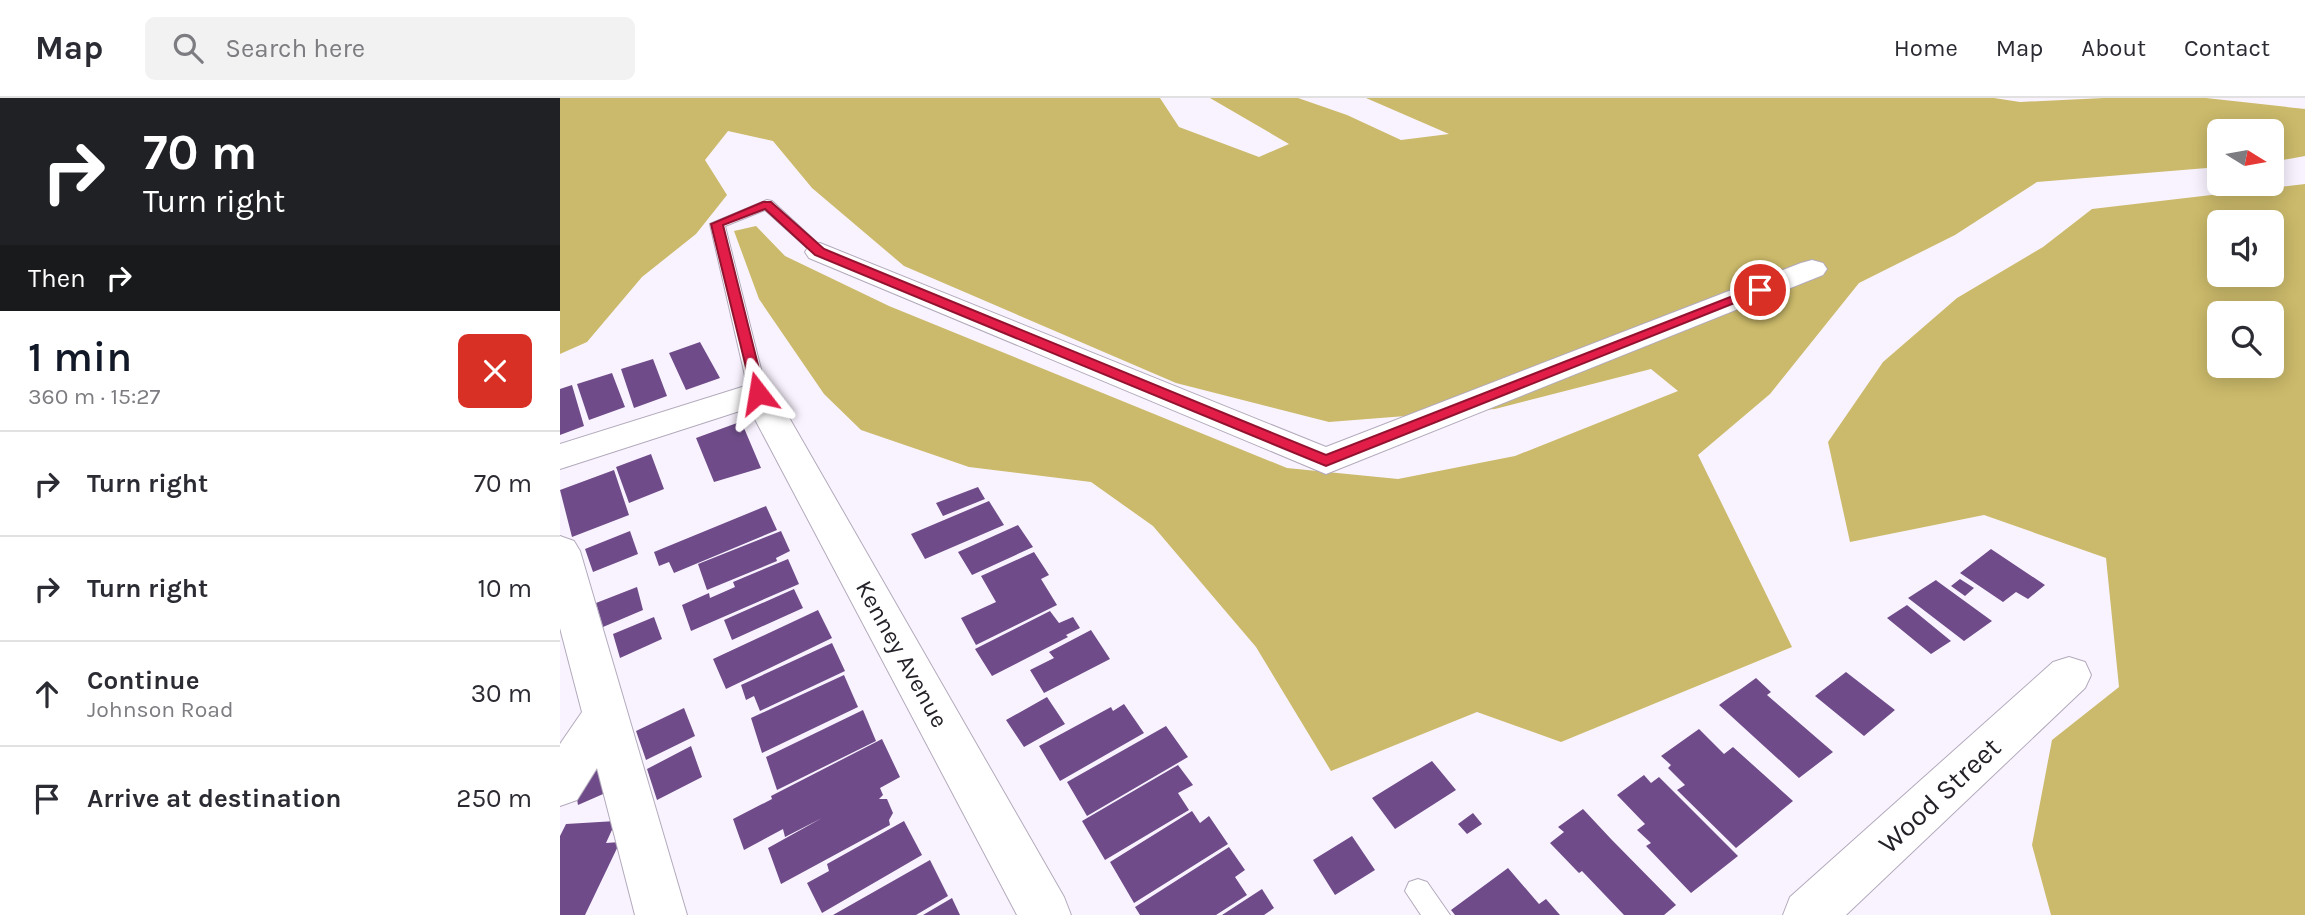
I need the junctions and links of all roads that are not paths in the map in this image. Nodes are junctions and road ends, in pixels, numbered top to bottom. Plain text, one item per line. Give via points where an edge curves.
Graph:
1 (820, 252) joint
2 (1812, 270) dead end
3 (758, 393) junction
4 (560, 457) edge
5 (560, 551) edge
6 (2069, 675) dead end
7 (606, 713) junction
8 (560, 786) edge
9 (1418, 891) dead end
10 (661, 915) edge
11 (1045, 915) edge
12 (1437, 915) edge
13 (1809, 915) edge

1 - 2 street via 1326,461
1 - 3 lane via 767,204 717,224
3 - 4 street
3 - 11 street, Kenney Avenue
5 - 7 street
6 - 13 street, Wood Street
7 - 8 street
7 - 10 street
9 - 12 lane

